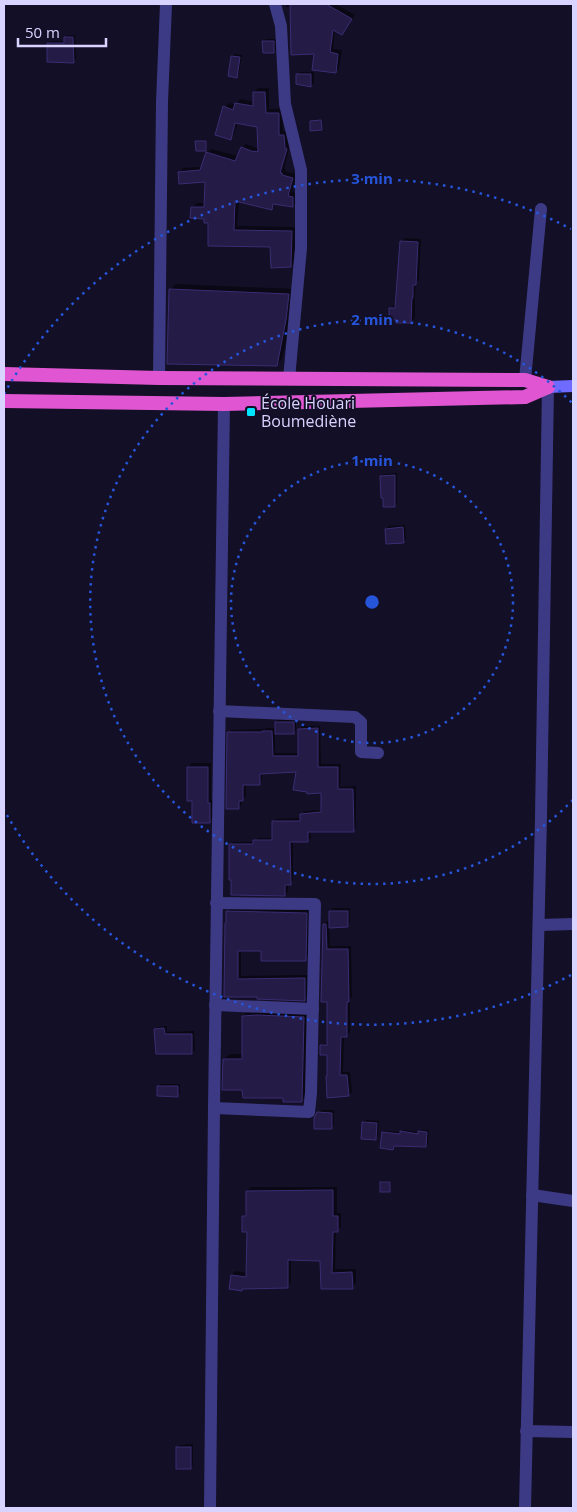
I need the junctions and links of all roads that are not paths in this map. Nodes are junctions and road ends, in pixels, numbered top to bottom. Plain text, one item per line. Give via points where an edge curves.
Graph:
1 (166, 4) edge
2 (276, 4) edge
3 (541, 209) dead end
4 (4, 374) edge
5 (158, 378) junction
6 (289, 379) junction
7 (525, 380) junction
8 (573, 386) edge
9 (548, 388) junction
10 (4, 400) edge
11 (224, 404) junction
12 (219, 711) junction
13 (378, 753) dead end
14 (216, 903) junction
15 (573, 924) edge
16 (538, 925) junction
17 (215, 1005) junction
18 (312, 1009) junction
19 (214, 1108) junction
20 (532, 1195) junction
21 (573, 1201) edge
22 (526, 1432) junction
23 (573, 1432) edge
24 (210, 1508) edge
25 (525, 1508) edge

1 - 5 street
2 - 6 street via 281,26 285,104 301,170 301,248
3 - 7 street
4 - 5 highway
5 - 6 highway
6 - 7 highway
7 - 9 highway
8 - 9 main road
9 - 11 highway via 525,397
9 - 16 street
10 - 11 highway
11 - 12 street
12 - 13 street via 354,717 361,722 361,752
12 - 14 street
14 - 17 street
14 - 18 street via 315,904
15 - 16 street
16 - 20 street
17 - 18 street
17 - 19 street
18 - 19 street via 309,1112
19 - 24 street
20 - 21 street
20 - 22 street
22 - 23 street
22 - 25 street

